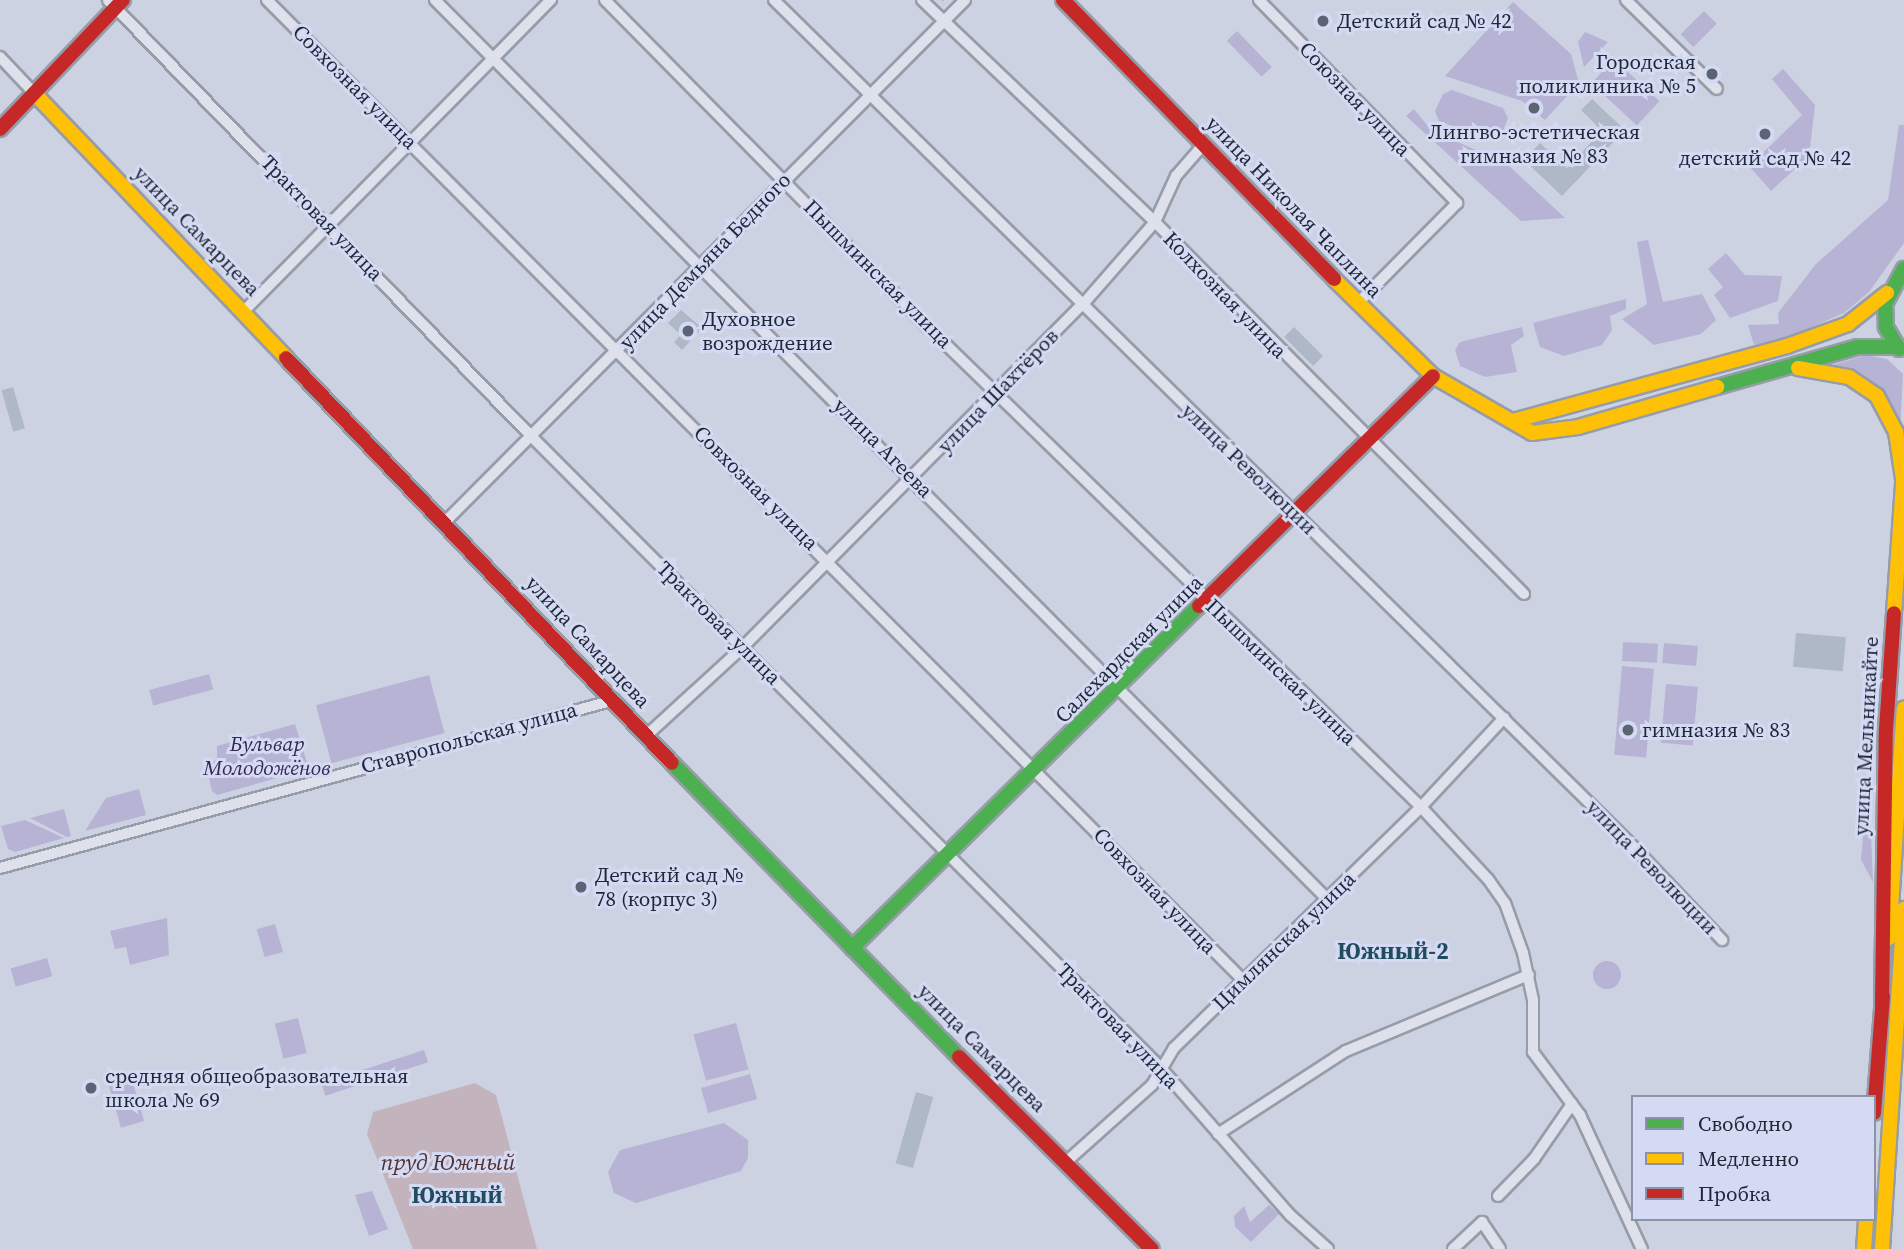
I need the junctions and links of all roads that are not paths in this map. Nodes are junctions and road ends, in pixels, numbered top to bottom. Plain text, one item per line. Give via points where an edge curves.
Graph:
1 (267, 0) edge
2 (435, 0) edge
3 (551, 0) edge
4 (605, 0) edge
5 (774, 0) edge
6 (922, 0) edge
7 (965, 0) edge
8 (1063, 0) edge
9 (1259, 0) edge
10 (1626, 0) edge
11 (115, 3) edge
12 (943, 21) junction
13 (0, 57) edge
14 (494, 58) junction
15 (1717, 89) dead end
16 (34, 93) junction
17 (869, 94) junction
18 (0, 129) edge
19 (411, 142) junction
20 (1204, 144) junction
21 (784, 181) junction
22 (1155, 222) junction
23 (329, 224) junction
24 (700, 268) junction
25 (1901, 271) edge
26 (1887, 293) junction
27 (1084, 303) junction
28 (1358, 303) junction
29 (246, 310) junction
30 (1900, 350) edge
31 (618, 351) junction
32 (1790, 367) junction
33 (1433, 376) junction
34 (998, 390) junction
35 (1513, 421) junction
36 (1367, 437) junction
37 (532, 438) junction
38 (1904, 471) edge
39 (913, 477) junction
40 (1903, 479) edge
41 (1294, 514) junction
42 (445, 522) junction
43 (830, 561) junction
44 (1524, 594) dead end
45 (1208, 600) junction
46 (743, 648) junction
47 (1121, 688) junction
48 (614, 700) junction
49 (1904, 708) edge
50 (1504, 718) junction
51 (1902, 730) edge
52 (647, 735) junction
53 (1037, 770) junction
54 (1421, 807) junction
55 (952, 855) junction
56 (0, 868) edge
57 (1327, 899) junction
58 (1904, 909) edge
59 (1722, 940) dead end
60 (852, 948) junction
61 (1529, 975) junction
62 (1242, 979) junction
63 (1904, 1000) edge
64 (1882, 1004) junction
65 (1898, 1033) junction
66 (1160, 1067) junction
67 (1875, 1095) edge
68 (1572, 1104) junction
69 (1218, 1135) junction
70 (1066, 1162) junction
71 (1498, 1196) dead end
72 (1866, 1221) edge
73 (1152, 1249) edge
74 (1328, 1249) edge
75 (1453, 1249) edge
76 (1500, 1249) edge
77 (1642, 1249) edge
78 (1864, 1249) edge
79 (1882, 1249) edge

1 - 19 street, Совхозная улица
2 - 14 street, улица Агеева
3 - 14 street
4 - 21 street, Пышминская улица
5 - 17 street, улица Революции
6 - 12 street, Колхозная улица
7 - 12 street, улица Демьяна Бедного
8 - 20 street, улица Николая Чаплина
9 - 28 street, Союзная улица via 1451,197 1456,208
10 - 15 street
11 - 16 street
11 - 23 street, Трактовая улица
12 - 17 street, улица Демьяна Бедного
12 - 22 street, Колхозная улица
13 - 16 street, улица Самарцева
14 - 19 street
14 - 24 street, улица Агеева
16 - 18 street
16 - 29 street, улица Самарцева
17 - 21 street, улица Демьяна Бедного
17 - 27 street, улица Революции
19 - 23 street
19 - 31 street, Совхозная улица
20 - 22 street, улица Шахтёров via 1176,176
20 - 28 street, улица Николая Чаплина
21 - 24 street, улица Демьяна Бедного
21 - 34 street, Пышминская улица
22 - 27 street, улица Шахтёров
22 - 36 street, Колхозная улица
23 - 29 street
23 - 37 street, Трактовая улица
24 - 31 street, улица Демьяна Бедного
24 - 39 street, улица Агеева
25 - 26 street
26 - 30 street via 1884,316
26 - 35 street via 1848,324 1787,346
27 - 34 street, улица Шахтёров
27 - 41 street, улица Революции
28 - 33 street, улица Николая Чаплина
29 - 42 street, улица Самарцева
30 - 32 street, улица Николая Чаплина via 1857,347
31 - 37 street, улица Демьяна Бедного
31 - 43 street, Совхозная улица
32 - 35 street, улица Николая Чаплина via 1557,433 1532,433
32 - 40 street via 1849,377 1877,396 1896,432
33 - 35 street, улица Николая Чаплина
33 - 36 street, Салехардская улица
34 - 39 street, улица Шахтёров
34 - 45 street, Пышминская улица
36 - 41 street, Салехардская улица
36 - 44 street, Колхозная улица
37 - 42 street, улица Демьяна Бедного
37 - 46 street, Трактовая улица
38 - 40 street, улица Мельникайте
39 - 43 street, улица Шахтёров
39 - 47 street, улица Агеева
40 - 64 street, улица Мельникайте via 1886,730
41 - 45 street, Салехардская улица
41 - 50 street, улица Революции
42 - 48 street, улица Самарцева
43 - 46 street, улица Шахтёров
43 - 53 street, Совхозная улица
45 - 47 street, Салехардская улица
45 - 54 street, Пышминская улица
46 - 52 street, улица Шахтёров
46 - 55 street, Трактовая улица
47 - 53 street, Салехардская улица
47 - 57 street, улица Агеева
48 - 52 street, улица Самарцева
48 - 56 street, Ставропольская улица
49 - 51 street, улица Мельникайте
50 - 54 street, Цимлянская улица
50 - 59 street, улица Революции
51 - 64 street, улица Мельникайте
52 - 60 street, улица Самарцева
53 - 55 street, Салехардская улица
53 - 62 street, Совхозная улица
54 - 57 street, Цимлянская улица
54 - 61 street, Пышминская улица via 1497,890
55 - 60 street, Салехардская улица
55 - 66 street, Трактовая улица
57 - 62 street, Цимлянская улица
58 - 65 street
60 - 70 street, улица Самарцева
61 - 68 street, Пышминская улица via 1533,1052
61 - 69 street via 1346,1051
62 - 66 street, Цимлянская улица
63 - 65 street
64 - 67 street, улица Мельникайте
65 - 79 street
66 - 69 street, Трактовая улица
66 - 70 street, Цимлянская улица via 1152,1085
68 - 71 street via 1534,1159
68 - 77 street, Пышминская улица
69 - 74 street, Трактовая улица
70 - 73 street, улица Самарцева
72 - 78 street
75 - 76 street via 1482,1222

